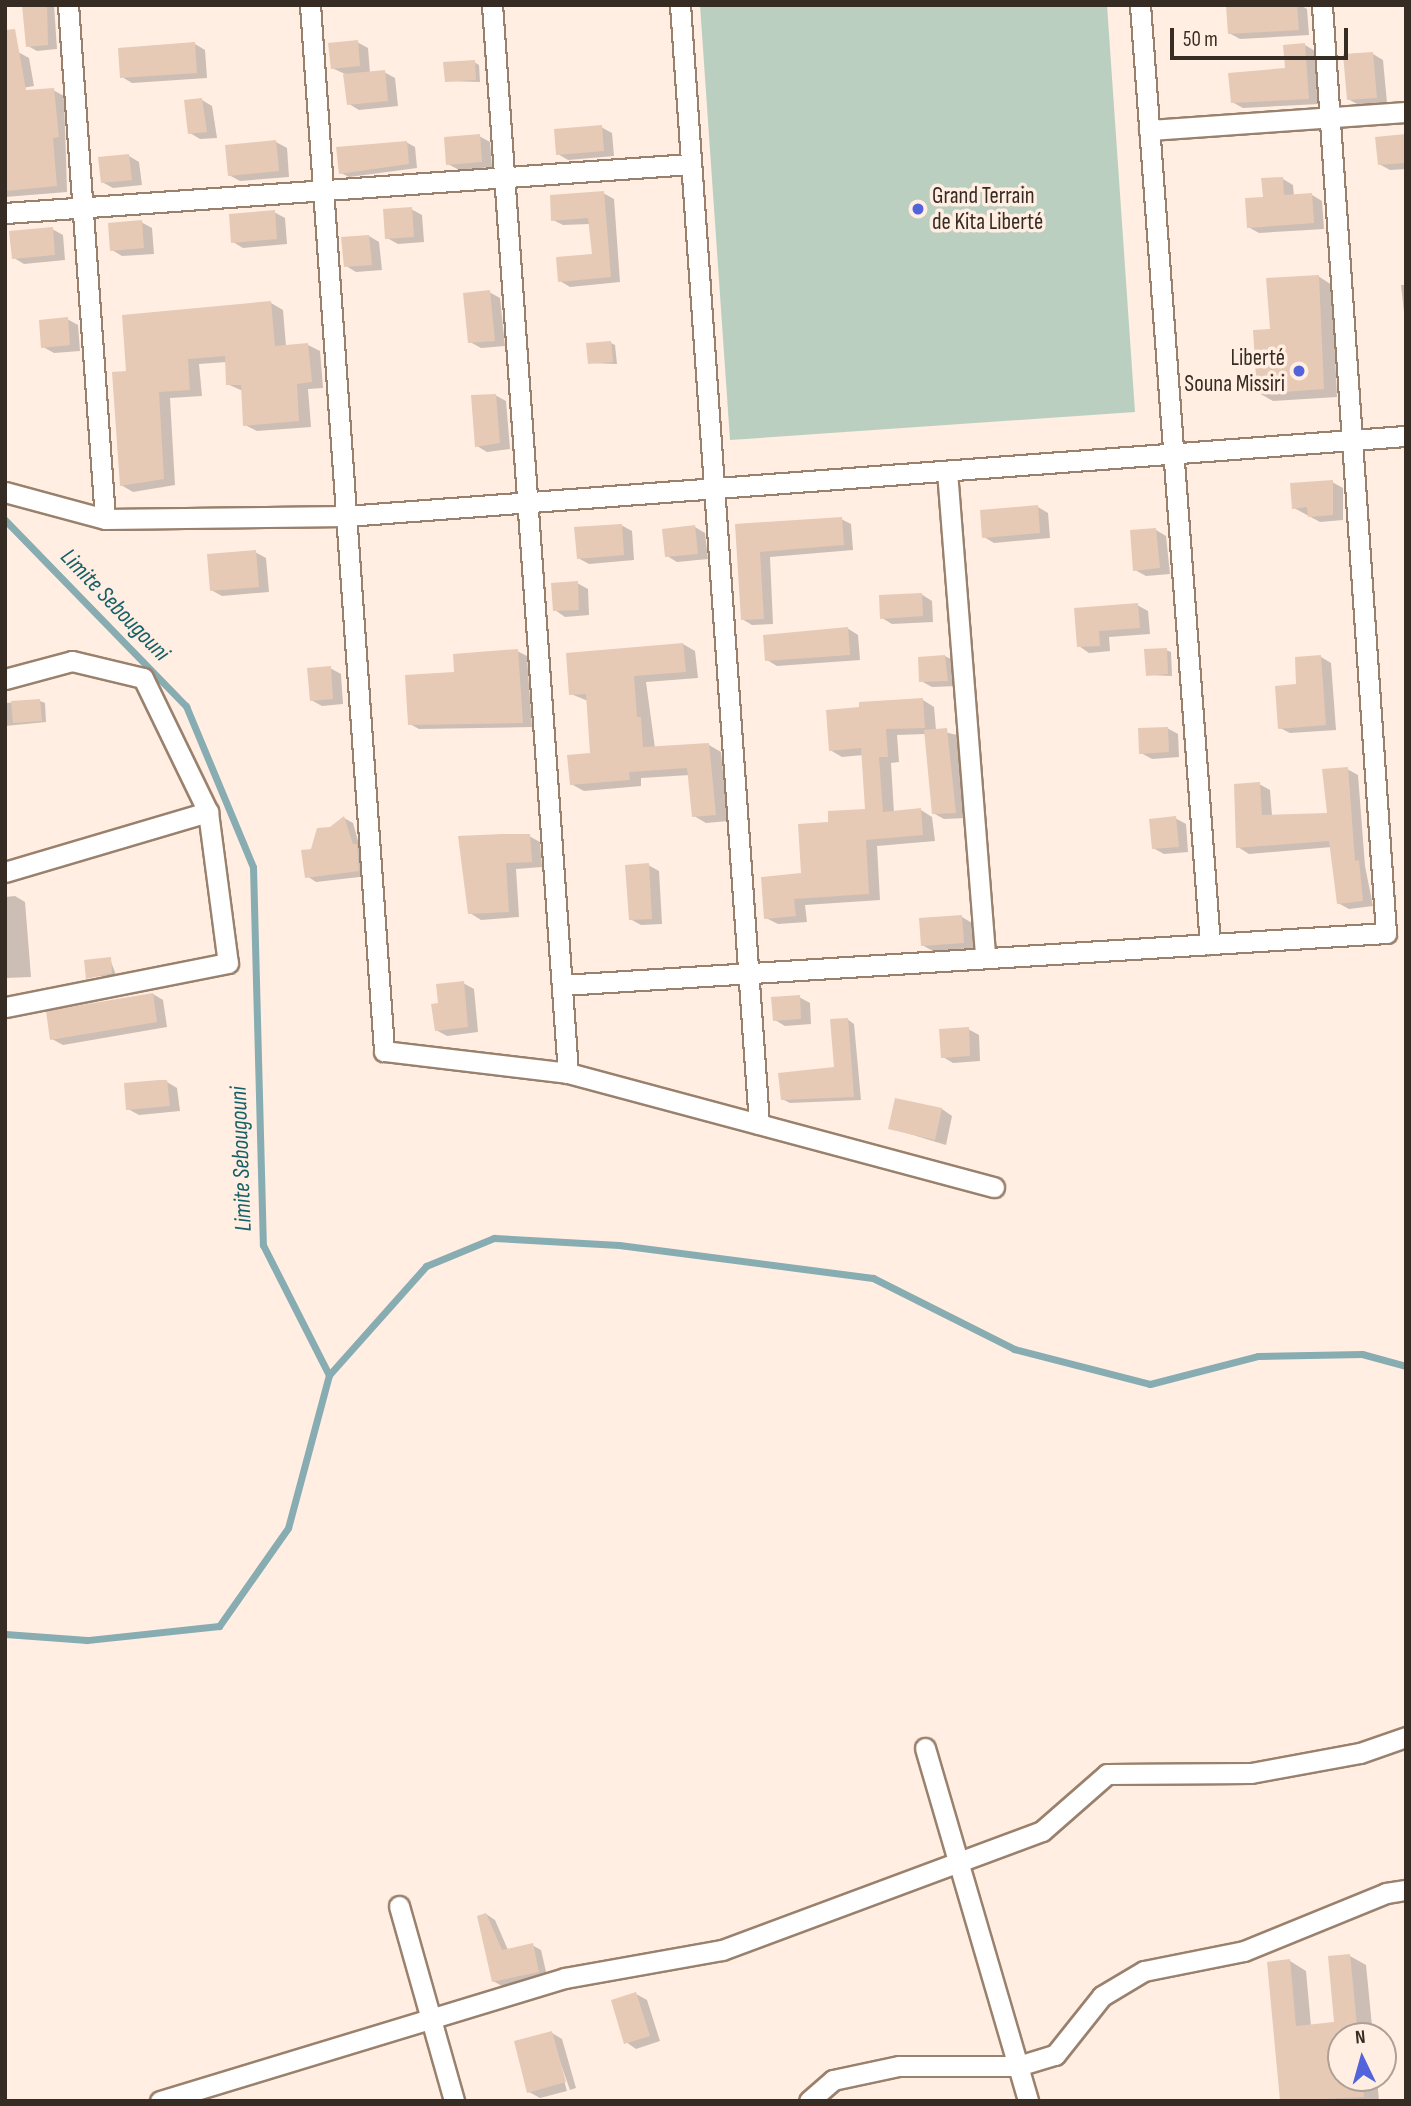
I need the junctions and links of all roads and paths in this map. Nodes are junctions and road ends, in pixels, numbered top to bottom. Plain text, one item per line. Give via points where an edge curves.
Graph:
1 (68, 5) edge
2 (310, 5) edge
3 (492, 5) edge
4 (680, 5) edge
5 (1140, 5) edge
6 (1322, 5) edge
7 (1406, 112) edge
8 (1329, 118) junction
9 (1149, 130) junction
10 (691, 164) junction
11 (504, 177) junction
12 (323, 191) junction
13 (82, 208) junction
14 (5, 213) edge
15 (1406, 436) edge
16 (1352, 440) junction
17 (1173, 454) junction
18 (947, 471) junction
19 (714, 488) junction
20 (5, 492) edge
21 (527, 502) junction
22 (346, 516) junction
23 (105, 519) junction
24 (5, 679) edge
25 (208, 812) junction
26 (5, 872) edge
27 (1210, 944) junction
28 (985, 958) junction
29 (749, 973) junction
30 (562, 985) junction
31 (5, 1007) edge
32 (568, 1073) junction
33 (760, 1124) junction
34 (994, 1187) dead end
35 (1406, 1737) edge
36 (925, 1748) dead end
37 (957, 1860) junction
38 (1406, 1890) edge
39 (399, 1906) dead end
40 (430, 2016) junction
41 (1018, 2066) junction
42 (160, 2101) edge
43 (454, 2101) edge
44 (809, 2101) edge
45 (1028, 2101) edge

1 - 13 street
2 - 12 street
3 - 11 street
4 - 10 street
5 - 9 street
6 - 8 street
7 - 8 street
8 - 9 street
8 - 16 street
9 - 17 street
10 - 11 street
10 - 19 street
11 - 12 street
11 - 21 street
12 - 13 street
12 - 22 street
13 - 14 street
13 - 23 street
15 - 16 street
16 - 17 street
16 - 27 street via 1386,933
17 - 18 street
17 - 27 street
18 - 19 street
18 - 28 street
19 - 21 street
19 - 29 street
20 - 23 street
21 - 22 street
21 - 30 street
22 - 23 street
22 - 32 street via 384,1051
24 - 25 street via 72,661 143,678
25 - 26 street
25 - 31 street via 228,963
27 - 28 street
28 - 29 street
29 - 30 street
29 - 33 street
30 - 32 street
32 - 33 street
33 - 34 street
35 - 37 street via 1360,1754 1251,1773 1107,1774 1042,1831
36 - 37 street
37 - 40 street via 722,1950 565,1978
37 - 41 street
38 - 41 street via 1386,1893 1244,1951 1144,1971 1102,1996 1055,2055
39 - 40 street
40 - 42 street
40 - 43 street
41 - 44 street via 899,2066 833,2080
41 - 45 street

